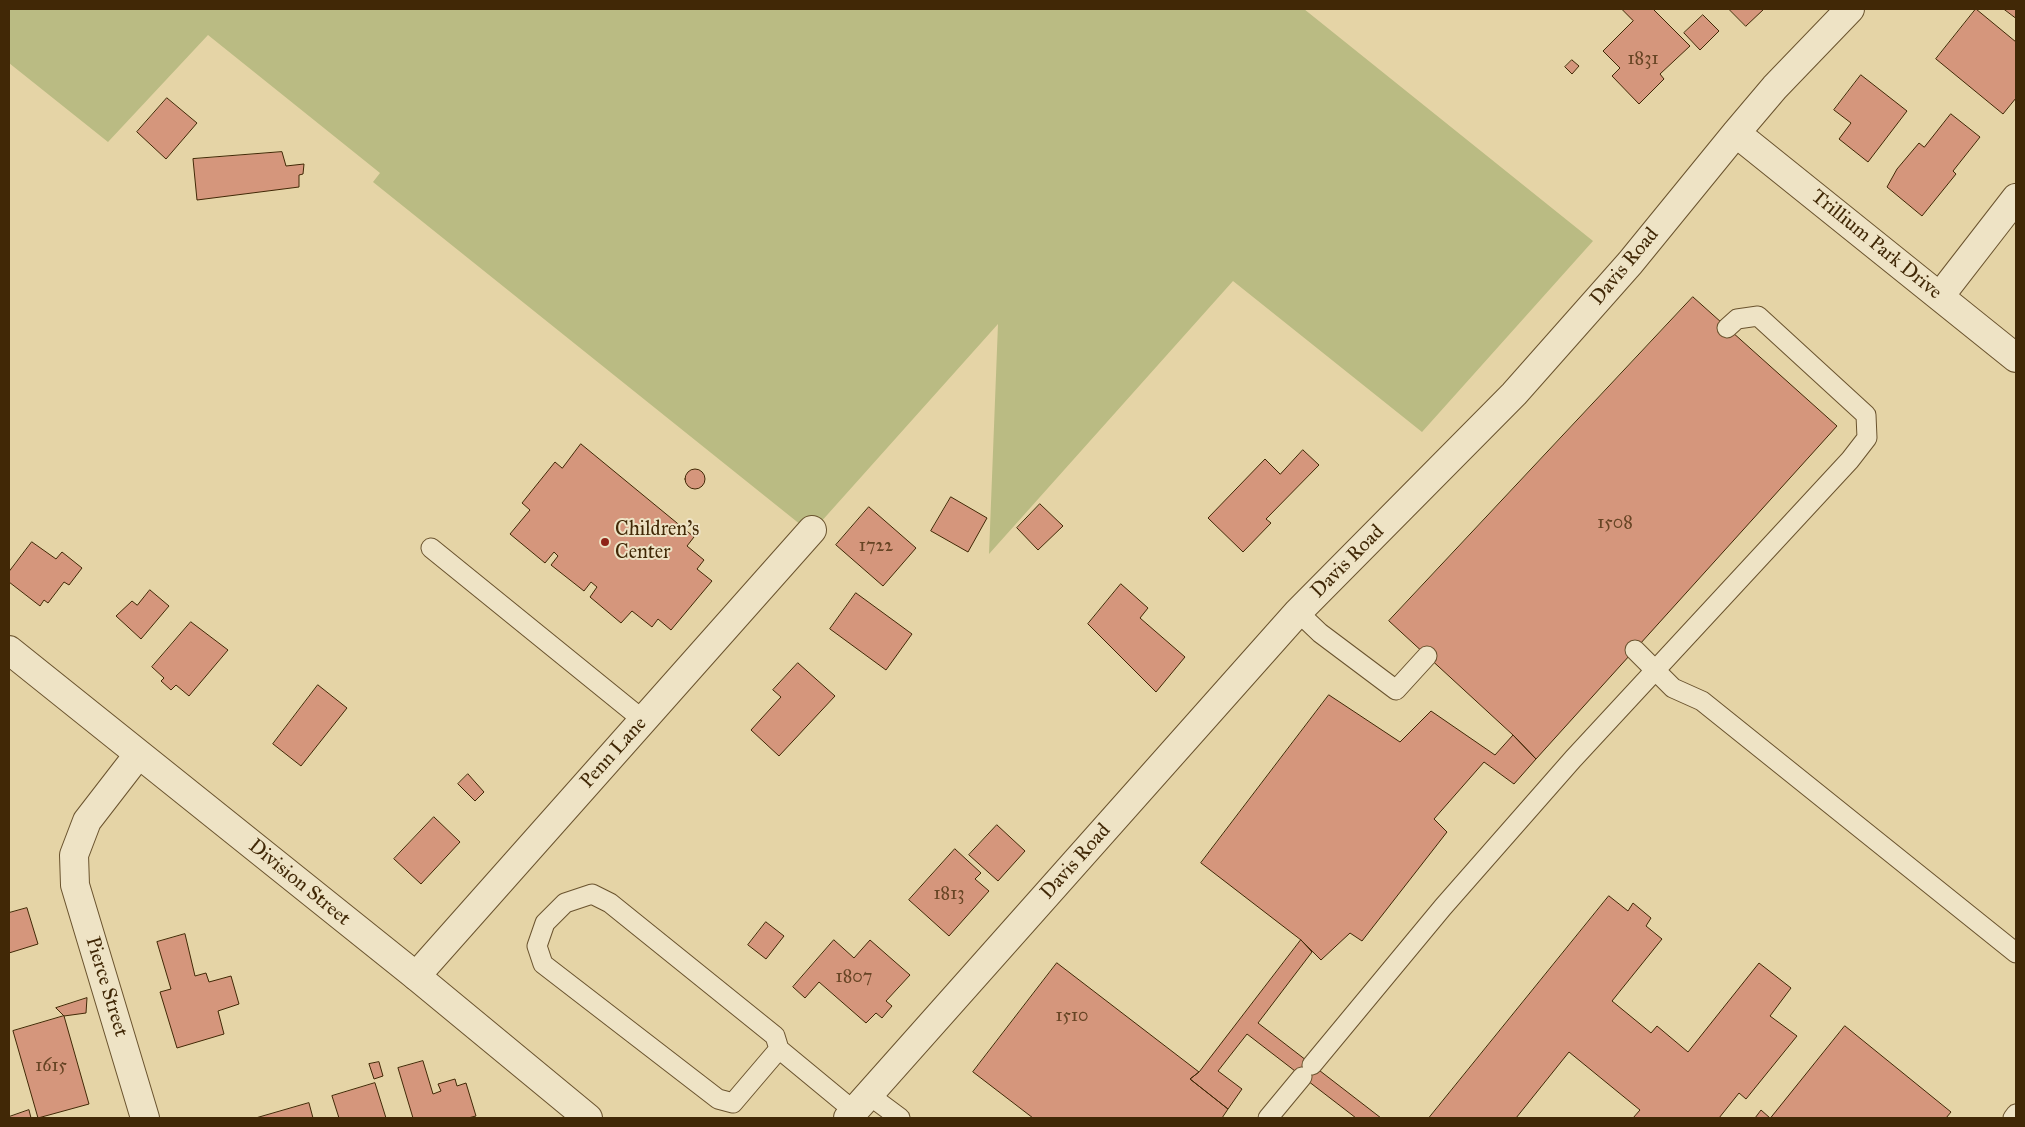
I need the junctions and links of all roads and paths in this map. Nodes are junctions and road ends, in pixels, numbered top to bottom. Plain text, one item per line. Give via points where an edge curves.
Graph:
1 (1850, 9) edge
2 (1736, 132) junction
3 (2016, 198) edge
4 (1940, 296) junction
5 (1727, 328) dead end
6 (2016, 358) edge
7 (812, 530) dead end
8 (431, 548) dead end
9 (1298, 612) junction
10 (9, 650) edge
11 (1635, 650) dead end
12 (1427, 656) dead end
13 (1656, 670) junction
14 (643, 720) junction
15 (138, 755) junction
16 (2016, 953) edge
17 (416, 976) junction
18 (779, 1049) junction
19 (857, 1108) edge
20 (2016, 1114) edge
21 (145, 1118) edge
22 (588, 1118) edge
23 (900, 1118) edge
24 (1268, 1118) edge
25 (2013, 1118) edge

1 - 2 street, Davis Road
2 - 4 street, Trillium Park Drive
2 - 9 street, Davis Road via 1630,264 1514,394
3 - 4 street
4 - 6 street, Trillium Park Drive
5 - 13 lane via 1737,319 1758,316 1866,416 1867,438
7 - 14 street, Penn Lane
8 - 14 lane
9 - 12 lane via 1396,690
9 - 19 street, Davis Road
10 - 15 street, Division Street
11 - 13 lane
13 - 16 lane via 1673,688 1702,701
13 - 24 lane via 1573,758 1455,893
14 - 17 street, Penn Lane
15 - 17 street, Division Street
15 - 21 street, Pierce Street via 87,821 74,854 75,885
17 - 22 street, Division Street
18 - 18 lane via 776,1036 604,900 592,894 565,903 545,923 537,946 543,964 718,1099 733,1103
18 - 19 lane
19 - 23 lane
20 - 25 lane

